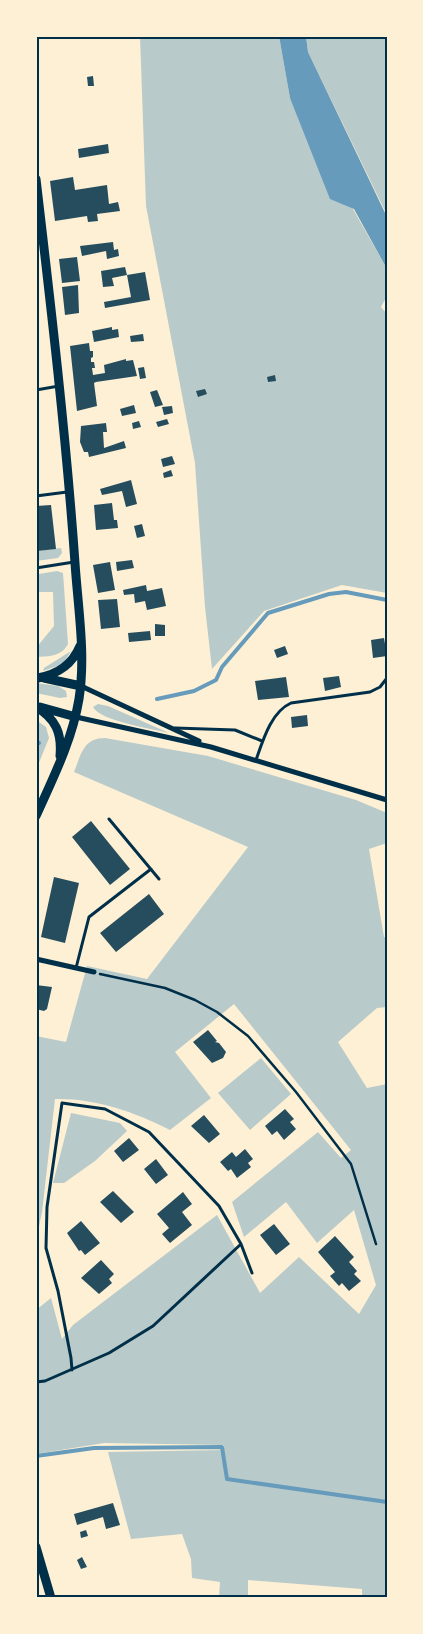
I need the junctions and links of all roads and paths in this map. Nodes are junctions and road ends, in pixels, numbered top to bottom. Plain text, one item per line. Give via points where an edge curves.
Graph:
1 (36, 179) edge
2 (59, 386) junction
3 (36, 390) edge
4 (70, 492) junction
5 (36, 496) edge
6 (75, 562) junction
7 (36, 568) edge
8 (36, 635) edge
9 (36, 642) edge
10 (80, 646) junction
11 (37, 678) edge
12 (387, 678) edge
13 (81, 686) junction
14 (36, 706) edge
15 (76, 717) junction
16 (170, 728) junction
17 (262, 741) junction
18 (211, 746) junction
19 (256, 760) junction
20 (59, 766) junction
21 (387, 800) edge
22 (36, 816) edge
23 (109, 819) dead end
24 (151, 869) junction
25 (159, 879) dead end
26 (36, 959) edge
27 (76, 968) junction
28 (94, 972) joint
29 (241, 1244) junction
30 (376, 1244) dead end
31 (252, 1274) dead end
32 (72, 1370) junction
33 (36, 1382) edge
34 (36, 1547) edge
35 (51, 1598) edge

1 - 2 street
2 - 3 lane
2 - 4 street
4 - 5 lane
4 - 6 street
6 - 7 lane
6 - 10 street
8 - 9 lane
10 - 11 street via 63,669
10 - 13 street
11 - 13 street
12 - 17 lane via 370,692 282,707
13 - 15 street
13 - 16 street
14 - 15 street
14 - 20 street via 57,726 61,746
15 - 18 street
15 - 20 street
16 - 17 lane via 235,730
16 - 18 street
17 - 19 lane
18 - 19 street
19 - 21 street
20 - 22 street
23 - 24 lane
24 - 25 lane
24 - 27 lane via 89,917
26 - 27 street
27 - 28 street
28 - 30 path via 165,988 195,1000 248,1036 351,1164
29 - 31 lane
29 - 32 lane via 152,1326 109,1353
29 - 32 lane via 219,1206 150,1132 105,1109 62,1103 47,1207 46,1248 60,1301
32 - 33 lane
34 - 35 street

